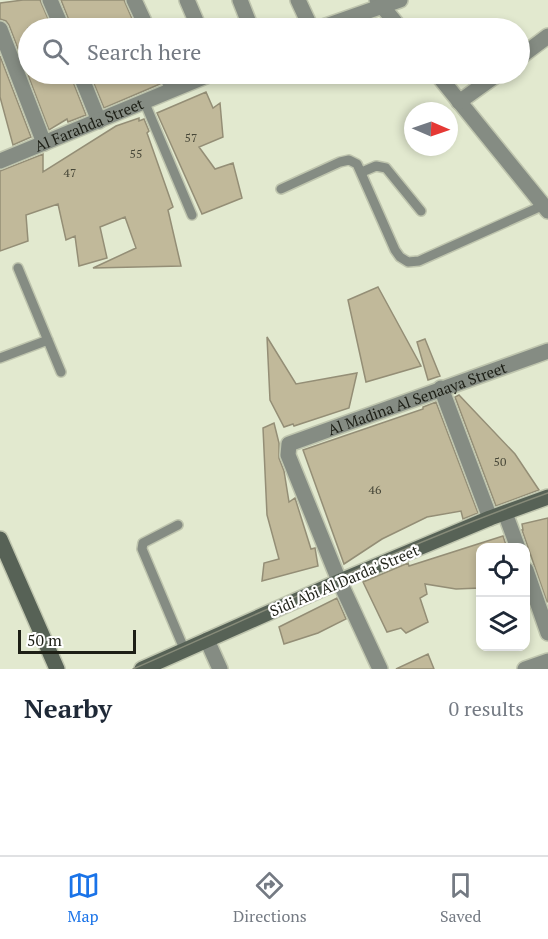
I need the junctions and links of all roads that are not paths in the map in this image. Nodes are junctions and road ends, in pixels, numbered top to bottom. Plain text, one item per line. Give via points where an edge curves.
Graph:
1 (50, 0) edge
2 (187, 0) edge
3 (240, 0) edge
4 (298, 0) edge
5 (400, 0) edge
6 (139, 1) edge
7 (380, 3) edge
8 (58, 18) edge
9 (144, 18) edge
10 (195, 18) edge
11 (247, 18) edge
12 (306, 18) edge
13 (344, 18) edge
14 (392, 18) edge
15 (0, 29) edge
16 (548, 36) edge
17 (530, 49) edge
18 (18, 76) edge
19 (21, 84) edge
20 (84, 84) edge
21 (171, 84) edge
22 (186, 84) edge
23 (444, 84) edge
24 (484, 84) edge
25 (173, 89) junction
26 (144, 101) junction
27 (459, 102) junction
28 (99, 121) junction
29 (44, 143) junction
30 (0, 161) edge
31 (362, 172) junction
32 (281, 189) dead end
33 (546, 208) edge
34 (421, 211) dead end
35 (192, 215) dead end
36 (18, 268) dead end
37 (48, 340) junction
38 (548, 351) edge
39 (0, 358) edge
40 (61, 372) dead end
41 (441, 388) junction
42 (548, 497) edge
43 (505, 513) junction
44 (490, 518) junction
45 (178, 525) dead end
46 (0, 539) edge
47 (516, 543) edge
48 (339, 580) junction
49 (530, 584) edge
50 (548, 633) edge
51 (207, 640) junction
52 (185, 651) junction
53 (548, 661) edge
54 (57, 669) edge
55 (142, 669) edge
56 (220, 669) edge
57 (380, 669) edge
58 (525, 669) edge

1 - 8 street
2 - 10 street
3 - 11 street
4 - 12 street
5 - 7 street
6 - 9 street
7 - 13 street
7 - 14 street
15 - 18 street
16 - 17 street
19 - 29 street
20 - 28 street
21 - 25 street
22 - 25 street, Al Farahda Street
23 - 27 street
24 - 27 street
25 - 26 street, Al Farahda Street
26 - 28 street, Al Farahda Street
26 - 35 lane
27 - 33 street
28 - 29 street, Al Farahda Street
29 - 30 street, Al Farahda Street
31 - 32 lane via 350,160 340,162
31 - 33 lane via 395,250 408,262 419,261
31 - 34 lane via 376,166 386,168
36 - 37 lane
37 - 39 lane
37 - 40 lane
38 - 41 street, Al Madina Al Senaaya Street
41 - 44 street
41 - 48 street, Al Madina Al Senaaya Street via 287,447
42 - 43 main road, Sidi Abi Al Darda' Street
43 - 44 main road, Sidi Abi Al Darda' Street
43 - 47 street
44 - 48 main road, Sidi Abi Al Darda' Street
45 - 52 lane via 148,539 142,549
46 - 54 main road
48 - 51 main road, Sidi Abi Al Darda' Street
48 - 57 street
49 - 50 street
51 - 52 main road, Sidi Abi Al Darda' Street
51 - 56 street
52 - 55 main road, Sidi Abi Al Darda' Street
53 - 58 street

